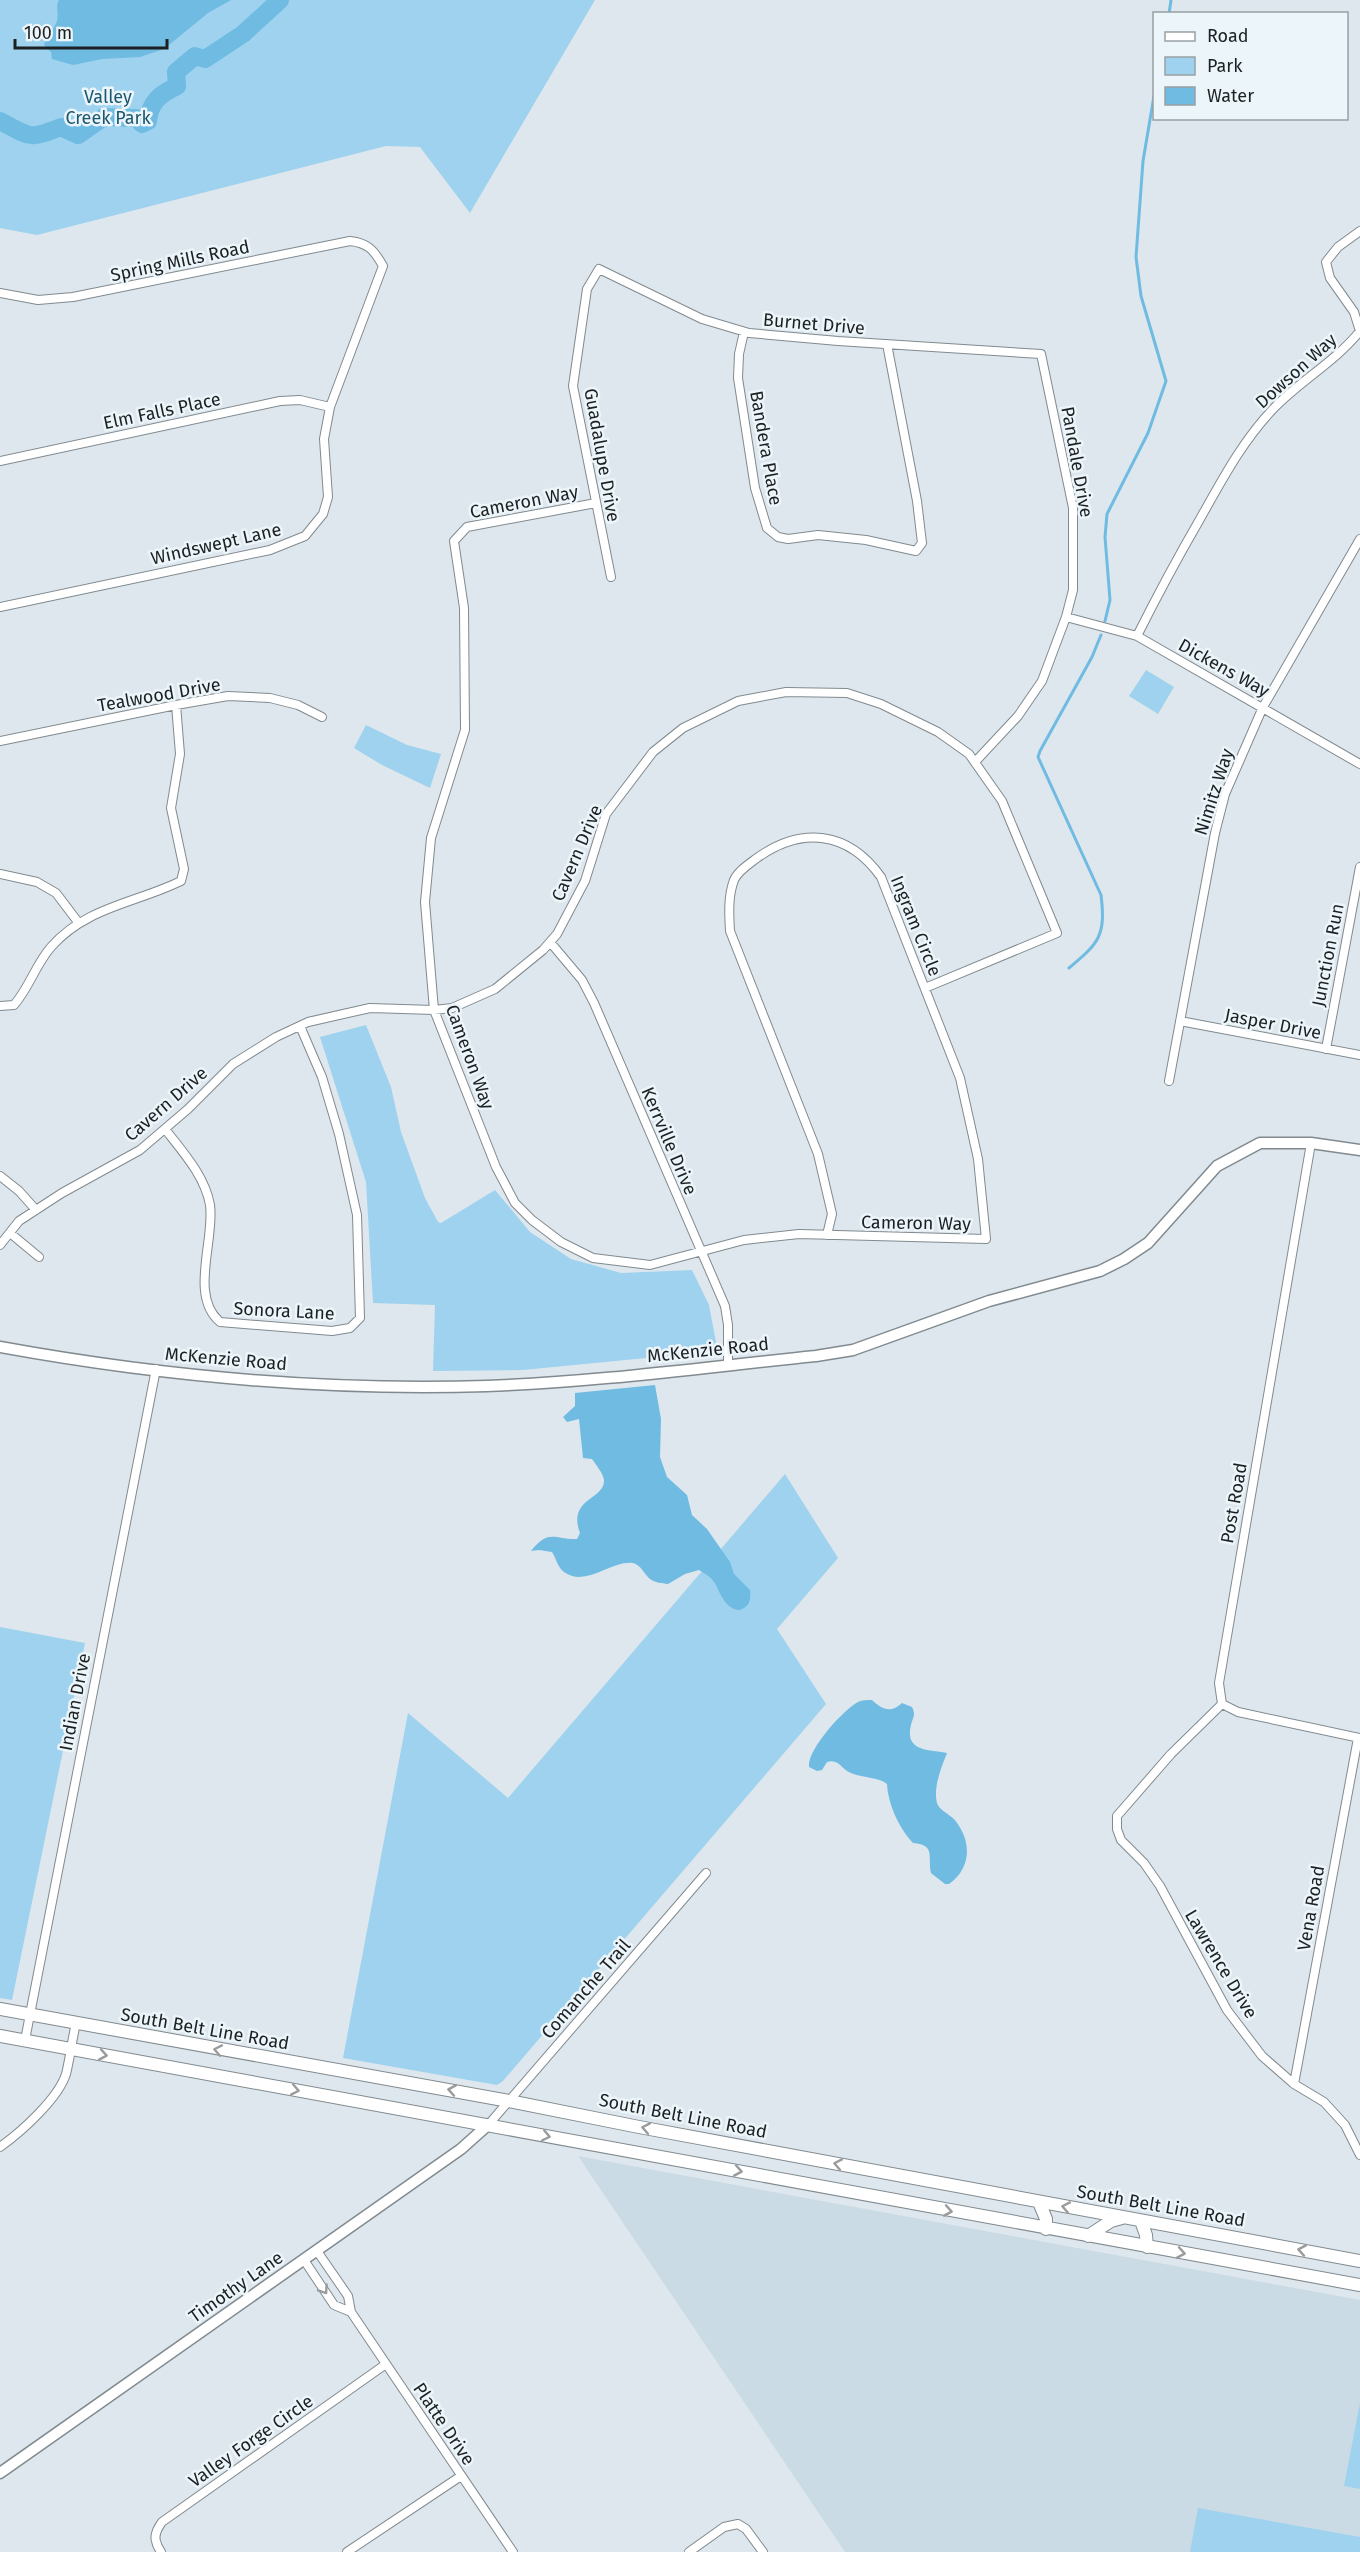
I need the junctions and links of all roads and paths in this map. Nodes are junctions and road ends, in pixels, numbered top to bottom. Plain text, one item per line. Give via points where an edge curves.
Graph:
1 (1360, 231) edge
2 (365, 243) joint
3 (599, 269) joint
4 (0, 293) edge
5 (744, 332) junction
6 (887, 344) junction
7 (1041, 354) joint
8 (330, 407) junction
9 (0, 460) edge
10 (596, 503) junction
11 (1360, 539) edge
12 (611, 577) dead end
13 (0, 607) edge
14 (1066, 616) junction
15 (1137, 636) junction
16 (176, 705) junction
17 (1263, 707) junction
18 (322, 717) dead end
19 (0, 741) edge
20 (975, 762) junction
21 (1360, 764) edge
22 (1360, 867) edge
23 (0, 874) edge
24 (78, 922) junction
25 (550, 942) junction
26 (925, 988) junction
27 (0, 1006) edge
28 (434, 1010) junction
29 (1180, 1021) junction
30 (300, 1026) junction
31 (1326, 1049) junction
32 (1360, 1055) edge
33 (1169, 1081) dead end
34 (165, 1129) junction
35 (1311, 1143) junction
36 (1360, 1150) edge
37 (0, 1176) edge
38 (36, 1210) junction
39 (10, 1233) junction
40 (827, 1235) junction
41 (986, 1239) joint
42 (0, 1245) edge
43 (701, 1251) junction
44 (39, 1257) dead end
45 (0, 1347) edge
46 (728, 1365) junction
47 (156, 1369) junction
48 (1222, 1704) junction
49 (1359, 1738) edge
50 (706, 1873) dead end
51 (0, 2009) edge
52 (30, 2015) junction
53 (76, 2023) junction
54 (0, 2036) edge
55 (25, 2040) junction
56 (71, 2049) junction
57 (1293, 2084) junction
58 (509, 2101) junction
59 (489, 2124) junction
60 (0, 2147) edge
61 (1360, 2155) edge
62 (1040, 2202) junction
63 (1123, 2218) junction
64 (1141, 2221) junction
65 (1046, 2229) junction
66 (1088, 2236) junction
67 (1147, 2247) junction
68 (317, 2251) junction
69 (304, 2260) junction
70 (1360, 2261) edge
71 (1360, 2285) edge
72 (351, 2312) junction
73 (386, 2364) junction
74 (0, 2473) edge
75 (461, 2476) junction
76 (161, 2552) edge
77 (347, 2552) edge
78 (513, 2552) edge
79 (689, 2552) edge
80 (763, 2552) edge

1 - 15 street, Dowson Way via 1326,262 1330,278 1354,312 1360,332 1274,408 1249,437
2 - 4 street, Spring Mills Road via 350,241 73,297 38,300
2 - 8 street, Windswept Lane via 382,266
3 - 5 street, Burnet Drive via 702,319
3 - 10 street, Guadalupe Drive via 587,289 573,386
5 - 6 street, Burnet Drive
5 - 6 street, Bandera Place via 738,378 754,488 767,528 788,539 818,535 916,551 922,543 917,501
6 - 7 street, Burnet Drive
7 - 14 street, Pandale Drive via 1073,508 1073,590
8 - 9 street, Elm Falls Place via 300,400 280,401
8 - 13 street, Windswept Lane via 324,439 328,497 323,514 305,536 270,550
10 - 12 street, Guadalupe Drive
10 - 28 street, Cameron Way via 467,527 454,541 464,608 465,730 431,838 424,902
11 - 17 street, Nimitz Way
14 - 15 street, Dickens Way
14 - 20 street, Pandale Drive via 1042,681 1018,716
15 - 17 street, Dickens Way
16 - 18 street, Tealwood Drive via 228,696 270,698 298,705
16 - 19 street, Tealwood Drive
16 - 24 street via 180,754 171,808 183,869 181,881
17 - 21 street, Dickens Way
17 - 29 street, Nimitz Way via 1225,794
20 - 25 street, Cavern Drive via 938,732 881,704 847,693 786,692 738,701 683,728 653,752 629,781 606,814 585,881
20 - 26 street, Cavern Drive via 1002,801 1057,933
22 - 31 street, Junction Run
23 - 24 street via 37,882 56,893
24 - 27 street via 51,947 14,1005
25 - 28 street, Cavern Drive via 495,989 452,1008
25 - 43 street, Kerrville Drive via 582,980 594,1003
26 - 40 street, Ingram Circle via 881,877 864,857 842,843 816,835 794,840 765,853 734,878 729,900 730,931 818,1154 832,1214
26 - 41 street, Ingram Circle via 960,1078 978,1159
28 - 30 street, Cavern Drive via 370,1008
28 - 43 street, Cameron Way via 496,1167 515,1203 532,1221 593,1258 650,1265
29 - 31 street, Jasper Drive
29 - 33 street, Nimitz Way
30 - 34 street, Cavern Drive via 233,1064
30 - 34 street, Sonora Lane via 322,1077 357,1215 360,1318 350,1328 332,1331 230,1323 214,1317 205,1288 210,1205 189,1158
31 - 32 street, Jasper Drive
34 - 38 street, Cavern Drive via 140,1150
35 - 36 street, McKenzie Road
35 - 46 street, McKenzie Road via 1260,1143 1217,1166 1148,1243 1100,1271 989,1301 854,1350
35 - 48 street, Post Road via 1219,1683
37 - 38 street
38 - 39 street, Cavern Drive via 19,1221
39 - 42 street, Cavern Drive
39 - 44 street
40 - 41 street, Cameron Way
40 - 43 street, Cameron Way via 744,1240
43 - 46 street, Kerrville Drive via 725,1306
45 - 47 street, McKenzie Road
46 - 47 street, McKenzie Road via 488,1386 283,1382
47 - 52 street, Indian Drive
48 - 49 street via 1238,1712
48 - 57 street, Lawrence Drive via 1171,1754 1117,1816 1117,1829 1121,1840 1160,1886 1227,2010 1262,2056
49 - 57 street, Vena Road
50 - 58 street, Comanche Trail
51 - 52 main road, South Belt Line Road
52 - 53 main road, South Belt Line Road
52 - 55 street, Indian Drive
53 - 56 street
58 -> 53 main road, South Belt Line Road
54 - 55 main road
55 - 56 main road
56 -> 59 main road
56 - 60 street via 65,2077 48,2103
57 - 61 street, Lawrence Drive via 1324,2102 1345,2125
58 - 59 street, Comanche Trail
62 -> 58 main road, South Belt Line Road
59 -> 65 main road
59 - 68 street, Timothy Lane via 461,2149
63 -> 62 main road, South Belt Line Road
62 - 65 main road
63 - 64 main road, South Belt Line Road
63 - 66 main road
64 - 67 main road
70 -> 64 main road, South Belt Line Road
65 - 66 main road
66 - 67 main road
67 -> 71 main road
68 - 69 street, Timothy Lane
68 - 72 street, Platte Drive via 348,2296
69 -> 72 street, Platte Drive via 334,2305
69 - 74 street, Timothy Lane
72 - 73 street, Platte Drive
73 - 75 street, Platte Drive
73 - 76 street, Valley Forge Circle via 162,2522 155,2532
75 - 77 street
75 - 78 street, Platte Drive
79 - 80 street via 724,2528 738,2524

